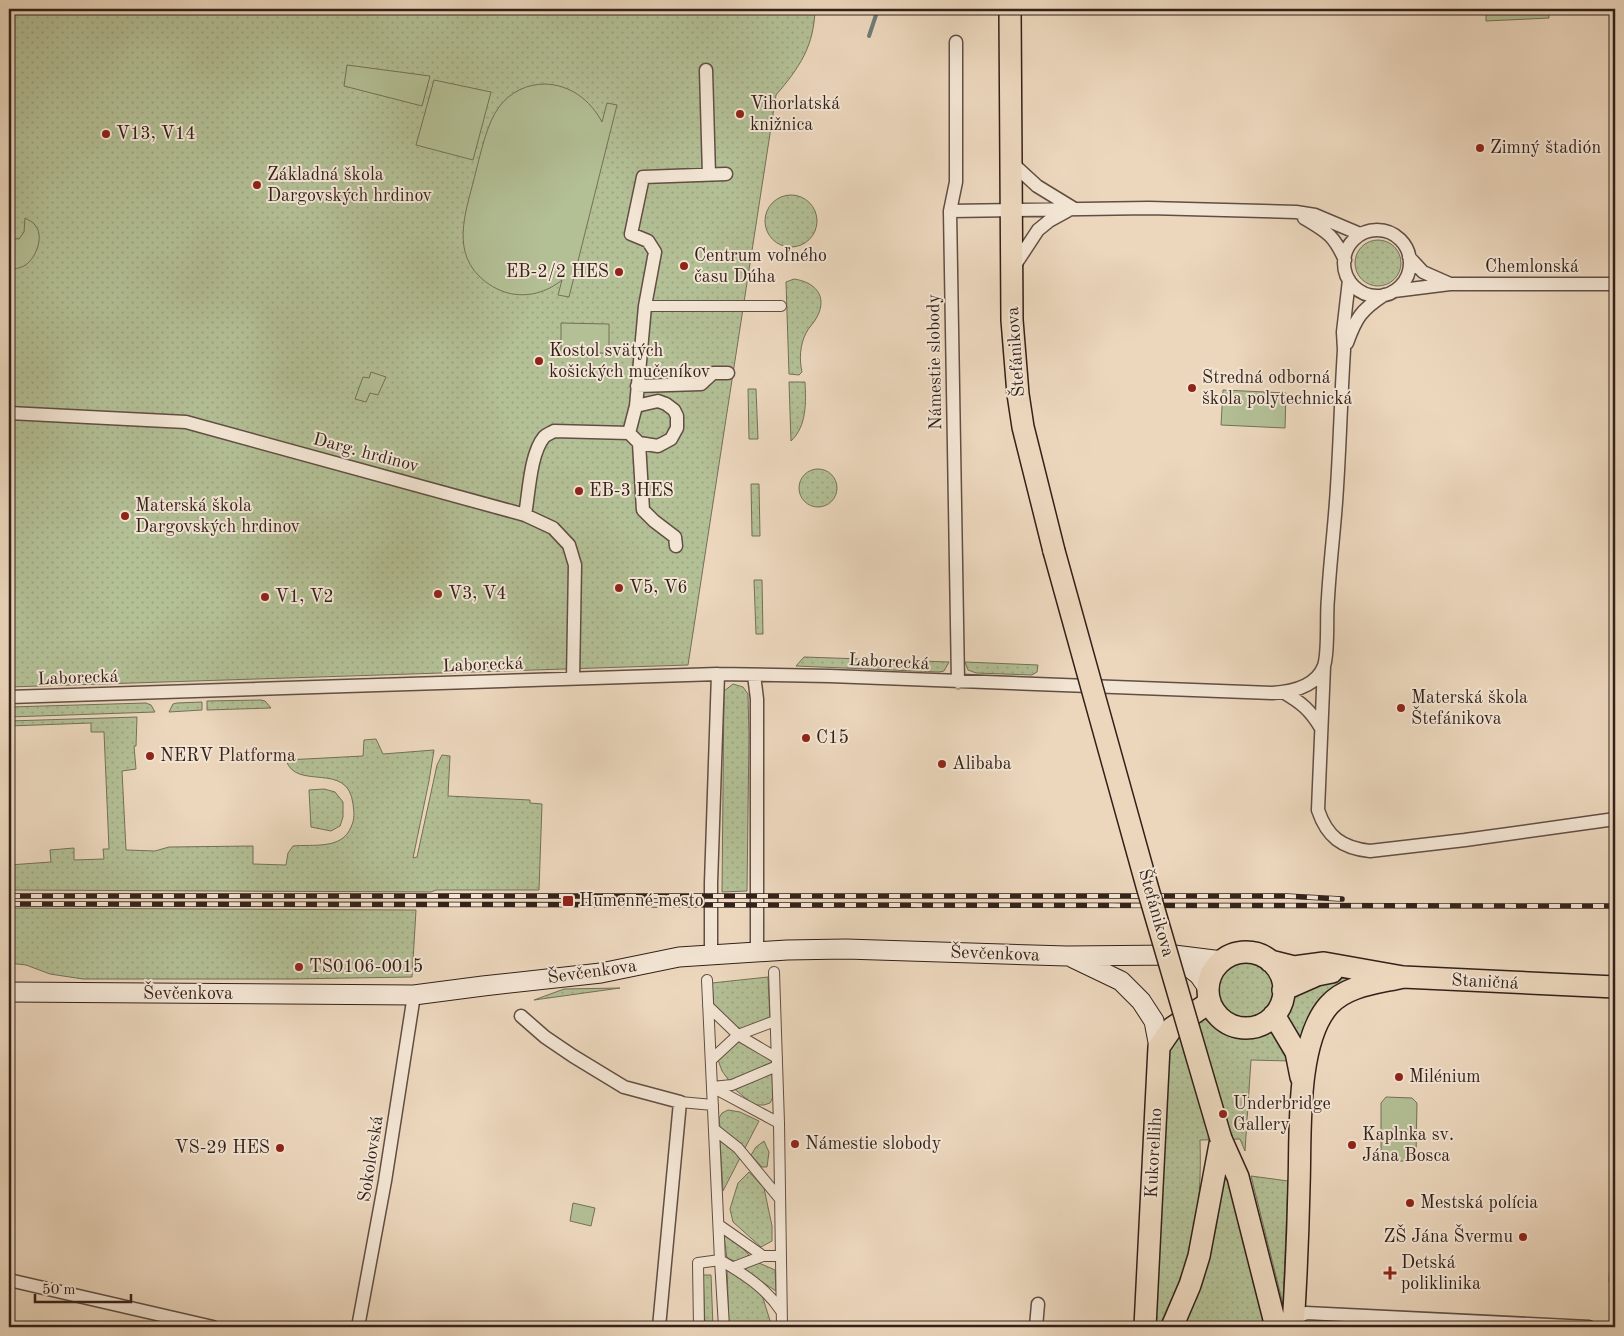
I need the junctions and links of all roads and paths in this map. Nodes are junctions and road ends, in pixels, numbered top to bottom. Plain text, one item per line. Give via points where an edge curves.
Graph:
1 (1010, 9) edge
2 (956, 42) dead end
3 (706, 70) dead end
4 (1011, 162) junction
5 (709, 174) junction
6 (726, 174) dead end
7 (1073, 208) junction
8 (1011, 210) junction
9 (950, 211) junction
10 (1296, 212) junction
11 (1360, 234) junction
12 (1410, 257) junction
13 (1345, 260) junction
14 (1012, 270) junction
15 (1349, 280) junction
16 (1450, 284) junction
17 (1615, 284) edge
18 (1389, 293) junction
19 (645, 306) junction
20 (781, 306) dead end
21 (1344, 350) junction
22 (728, 373) dead end
23 (638, 386) junction
24 (636, 406) junction
25 (9, 413) edge
26 (629, 433) junction
27 (639, 443) junction
28 (525, 515) junction
29 (676, 546) dead end
30 (1324, 666) junction
31 (718, 674) junction
32 (754, 675) junction
33 (573, 679) junction
34 (958, 682) junction
35 (1283, 692) junction
36 (9, 697) edge
37 (1321, 728) junction
38 (1615, 819) edge
39 (757, 952) junction
40 (711, 954) junction
41 (1174, 955) junction
42 (1067, 956) junction
43 (1222, 961) junction
44 (1270, 961) junction
45 (1355, 968) junction
46 (774, 972) dead end
47 (1403, 978) junction
48 (707, 980) dead end
49 (1615, 987) edge
50 (1284, 990) junction
51 (9, 992) edge
52 (414, 995) junction
53 (1209, 995) junction
54 (708, 1006) junction
55 (1274, 1015) junction
56 (521, 1016) dead end
57 (776, 1021) junction
58 (738, 1035) junction
59 (1158, 1047) junction
60 (711, 1060) junction
61 (777, 1062) junction
62 (1302, 1082) junction
63 (712, 1087) junction
64 (680, 1102) junction
65 (713, 1105) junction
66 (779, 1123) junction
67 (714, 1129) junction
68 (1221, 1140) junction
69 (780, 1199) junction
70 (719, 1225) junction
71 (763, 1256) junction
72 (780, 1256) junction
73 (720, 1260) junction
74 (734, 1268) junction
75 (9, 1280) edge
76 (1038, 1304) dead end
77 (781, 1311) junction
78 (1288, 1325) edge
79 (213, 1327) edge
80 (358, 1327) edge
81 (660, 1327) edge
82 (699, 1327) edge
83 (724, 1327) edge
84 (782, 1327) edge
85 (1036, 1327) edge
86 (1145, 1327) edge
87 (1172, 1327) edge
88 (1589, 1327) edge

1 - 4 main road, Štefánikova
2 - 9 street, Námestie slobody via 956,182
3 - 5 street
4 - 7 street via 1037,186
4 - 8 main road, Štefánikova
5 - 6 street
5 - 19 street via 643,176 631,234 648,241 655,252
7 - 8 street
7 - 10 street
7 - 14 street via 1038,230
8 - 9 street
8 - 14 main road, Štefánikova
9 - 34 street, Námestie slobody
10 - 11 street via 1315,215
10 - 13 street via 1329,233
11 - 12 street via 1380,230 1390,233 1399,238
11 - 13 street via 1347,250
12 - 16 street, Chemlonská via 1423,272
12 - 18 street via 1407,277
13 - 15 street
14 - 68 main road, Štefánikova, bridge via 1012,320 1023,427 1054,551
15 - 18 street via 1365,293
15 - 21 street
16 - 17 street, Chemlonská
16 - 18 street, Chemlonská
18 - 21 street via 1365,308
19 - 20 street
19 - 23 street
21 - 30 street
22 - 23 street via 713,374 701,384
23 - 24 street
24 - 26 street
24 - 27 street via 658,401 674,410 677,416 677,428 671,439 658,446
25 - 28 street, Darg. hrdinov via 186,422
26 - 27 street
26 - 28 street via 554,431 546,435 535,458
27 - 29 street via 644,510 675,537
28 - 33 street, Darg. hrdinov via 553,528 568,545 575,565
30 - 35 street via 1308,684
30 - 37 street
31 - 32 street, Laborecká
31 - 33 street, Laborecká
31 - 40 street
32 - 34 street, Laborecká
32 - 39 street via 757,699
33 - 36 street, Laborecká
34 - 35 street
35 - 37 street via 1309,709
37 - 38 street via 1318,810 1326,829 1336,840 1356,850 1465,840
39 - 40 main road, Ševčenkova
39 - 42 main road, Ševčenkova via 846,950
40 - 52 main road, Ševčenkova via 679,957 601,974
41 - 42 main road, Ševčenkova
41 - 43 main road, Ševčenkova
41 - 53 main road via 1199,975
42 - 59 main road via 1121,981 1142,1001 1154,1021
43 - 44 main road via 1232,955 1249,952
43 - 53 main road via 1212,973
44 - 45 main road, Staničná via 1294,966 1324,963
44 - 50 main road via 1280,974
45 - 47 main road, Staničná
45 - 50 main road via 1317,976
46 - 57 street
47 - 49 main road, Staničná
47 - 62 main road via 1360,986 1337,997 1328,1006 1314,1029
48 - 54 street
50 - 55 main road
51 - 52 main road, Ševčenkova
52 - 80 street, Sokolovská
53 - 55 main road via 1219,1016 1238,1027 1260,1025
53 - 59 main road via 1172,1028
54 - 58 street
54 - 60 street
55 - 62 main road via 1296,1052
56 - 64 street via 545,1037 624,1087
57 - 58 street
57 - 61 street
58 - 60 street
58 - 61 street
59 - 86 main road, Kukorelliho
60 - 63 street
61 - 63 street via 732,1084
61 - 66 street
62 - 78 main road
63 - 65 street
63 - 66 street
64 - 65 street
64 - 81 street
65 - 67 street
66 - 69 street
67 - 69 street via 738,1148
67 - 70 street
68 - 78 main road, Štefánikova via 1238,1177
68 - 87 main road via 1199,1256
69 - 72 street
70 - 71 street
70 - 73 street
71 - 72 street
71 - 74 street
72 - 77 street
73 - 74 street
73 - 82 street via 698,1263
73 - 83 street
74 - 77 street via 773,1298
75 - 79 street
76 - 85 street
77 - 84 street
78 - 88 street via 1306,1313

